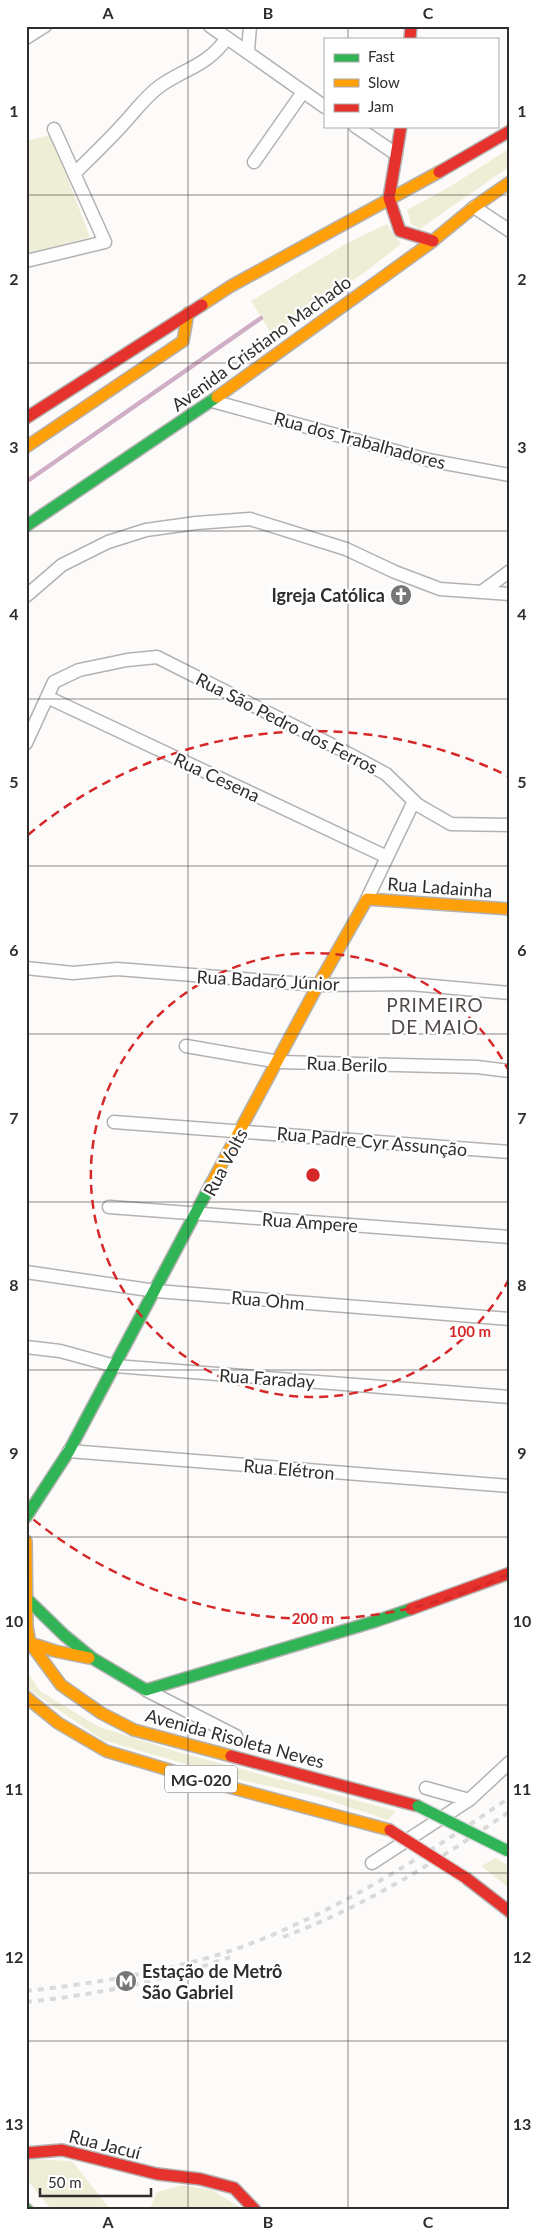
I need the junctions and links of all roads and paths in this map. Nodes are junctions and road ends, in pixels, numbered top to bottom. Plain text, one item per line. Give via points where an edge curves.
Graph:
1 (44, 26) edge
2 (210, 26) edge
3 (250, 26) edge
4 (26, 38) edge
5 (227, 38) junction
6 (248, 51) junction
7 (303, 92) junction
8 (324, 106) edge
9 (358, 128) edge
10 (401, 128) edge
11 (54, 129) dead end
12 (510, 131) edge
13 (396, 154) junction
14 (254, 162) dead end
15 (74, 174) junction
16 (510, 182) edge
17 (389, 198) junction
18 (474, 207) junction
19 (510, 231) edge
20 (433, 240) junction
21 (26, 261) edge
22 (188, 313) junction
23 (212, 401) junction
24 (26, 418) edge
25 (26, 447) edge
26 (510, 475) edge
27 (26, 526) edge
28 (510, 571) edge
29 (484, 590) junction
30 (510, 594) edge
31 (26, 596) edge
32 (47, 697) junction
33 (26, 743) edge
34 (414, 801) junction
35 (510, 825) edge
36 (387, 857) junction
37 (367, 899) junction
38 (510, 909) edge
39 (26, 968) edge
40 (318, 985) junction
41 (510, 993) edge
42 (186, 1046) dead end
43 (279, 1062) junction
44 (510, 1071) edge
45 (114, 1122) dead end
46 (242, 1130) junction
47 (510, 1152) edge
48 (109, 1207) dead end
49 (197, 1214) junction
50 (510, 1237) edge
51 (26, 1272) edge
52 (156, 1291) junction
53 (510, 1319) edge
54 (26, 1346) edge
55 (115, 1366) junction
56 (510, 1397) edge
57 (69, 1451) junction
58 (510, 1486) edge
59 (26, 1518) edge
60 (26, 1541) edge
61 (510, 1573) edge
62 (27, 1599) edge
63 (30, 1643) junction
64 (92, 1658) junction
65 (146, 1690) junction
66 (26, 1697) edge
67 (236, 1736) dead end
68 (510, 1762) edge
69 (426, 1788) dead end
70 (469, 1800) junction
71 (509, 1852) edge
72 (372, 1863) dead end
73 (510, 1912) edge
74 (26, 2154) edge
75 (255, 2210) edge

1 - 4 street
2 - 5 street
3 - 6 street
5 - 6 street
5 - 15 street via 217,52 160,86
6 - 7 street
7 - 8 street
7 - 14 street
9 - 13 street
10 - 13 main road
11 - 15 street
12 - 17 main road
13 - 17 main road
15 - 21 street via 105,242
16 - 18 main road, Avenida Cristiano Machado
17 - 20 main road via 400,231
17 - 22 main road
18 - 19 street
18 - 20 main road, Avenida Cristiano Machado
20 - 23 main road, Avenida Cristiano Machado
22 - 24 main road
22 - 25 main road via 183,341
23 - 26 street, Rua dos Trabalhadores via 428,460
23 - 27 main road, Avenida Cristiano Machado
28 - 29 street
29 - 30 street
29 - 31 street via 440,589 346,549 250,519 146,530 108,542 62,565
32 - 33 street
32 - 34 street, Rua São Pedro dos Ferros via 54,682 79,670 156,658 336,746 386,774
32 - 36 street, Rua Cesena
34 - 35 street, Rua São Pedro dos Ferros via 451,824
34 - 36 street, Rua Volts
36 - 37 street, Rua Volts
37 - 38 main road, Rua Ladainha
37 - 40 main road, Rua Volts
39 - 40 street, Rua Badaró Júnior via 73,973 117,969
40 - 41 street, Rua Badaró Júnior via 410,984
40 - 43 main road, Rua Volts
42 - 43 street, Rua Berilo
43 - 44 street, Rua Berilo via 477,1067
43 - 46 main road, Rua Volts
45 - 46 street, Rua Padre Cyr Assunção
46 - 47 street, Rua Padre Cyr Assunção
46 - 49 main road, Rua Volts
48 - 49 street, Rua Ampere
49 - 50 street, Rua Ampere
49 - 52 main road, Rua Volts
51 - 52 street, Rua Ohm
52 - 53 street, Rua Ohm
52 - 55 main road, Rua Volts
54 - 55 street, Rua Faraday via 60,1351
55 - 56 street, Rua Faraday
55 - 57 main road, Rua Volts
57 - 58 street, Rua Elétron
57 - 59 main road, Rua Volts
60 - 62 main road, Avenida Risoleta Neves / MG-020
61 - 65 main road via 376,1621
62 - 63 main road, Avenida Risoleta Neves / MG-020
62 - 64 main road
63 - 64 main road
63 - 71 main road, Avenida Risoleta Neves / MG-020, bridge via 61,1685 101,1713 134,1730 418,1806
64 - 65 main road
65 - 67 street
66 - 73 main road, MG-020, bridge via 58,1723 106,1751 390,1830 466,1878
68 - 70 street
69 - 70 street
70 - 72 street
74 - 75 main road, Rua Jacuí via 62,2150 157,2174 200,2178 234,2188

